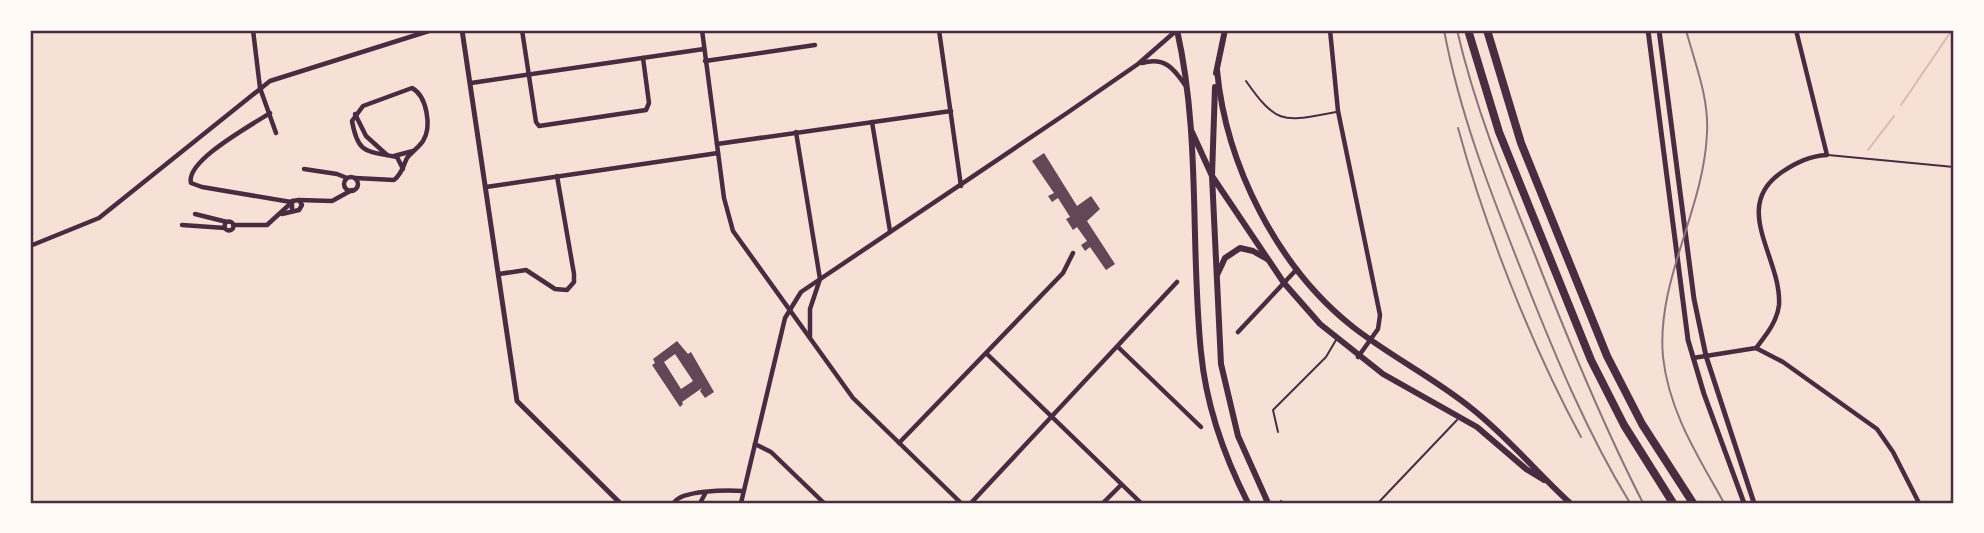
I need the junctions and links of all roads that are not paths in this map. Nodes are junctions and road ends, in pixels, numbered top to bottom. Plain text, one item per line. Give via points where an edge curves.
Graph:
1 (253, 30) edge
2 (432, 30) edge
3 (461, 30) edge
4 (522, 30) edge
5 (702, 30) edge
6 (939, 30) edge
7 (1177, 30) edge
8 (1225, 30) edge
9 (1330, 30) edge
10 (1468, 30) edge
11 (1487, 30) edge
12 (1648, 30) edge
13 (1659, 30) edge
14 (1796, 30) edge
15 (815, 45) dead end
16 (704, 49) junction
17 (643, 58) junction
18 (705, 61) junction
19 (1138, 64) junction
20 (1217, 70) junction
21 (528, 75) junction
22 (1246, 81) dead end
23 (471, 83) junction
24 (260, 88) junction
25 (1187, 89) junction
26 (951, 111) junction
27 (1338, 111) junction
28 (270, 113) junction
29 (355, 114) junction
30 (872, 122) junction
31 (796, 132) junction
32 (1192, 132) junction
33 (276, 133) dead end
34 (716, 144) junction
35 (414, 151) junction
36 (718, 153) junction
37 (387, 155) junction
38 (1827, 155) junction
39 (394, 156) junction
40 (1954, 167) edge
41 (303, 169) dead end
42 (403, 169) junction
43 (557, 176) junction
44 (1212, 176) junction
45 (346, 178) junction
46 (355, 178) junction
47 (369, 181) junction
48 (344, 186) junction
49 (961, 186) junction
50 (486, 187) junction
51 (354, 189) junction
52 (342, 195) junction
53 (299, 200) junction
54 (315, 202) junction
55 (291, 205) junction
56 (299, 210) junction
57 (195, 214) dead end
58 (182, 225) dead end
59 (226, 225) junction
60 (890, 231) junction
61 (30, 246) edge
62 (1073, 253) dead end
63 (1269, 260) junction
64 (1297, 268) junction
65 (499, 274) junction
66 (1216, 277) junction
67 (820, 279) junction
68 (1177, 282) dead end
69 (1284, 283) junction
70 (788, 308) junction
71 (1238, 332) dead end
72 (810, 338) junction
73 (1336, 339) junction
74 (1371, 340) junction
75 (1118, 347) junction
76 (1756, 348) junction
77 (987, 354) junction
78 (1706, 356) junction
79 (1358, 357) junction
80 (1693, 358) junction
81 (1461, 416) junction
82 (1052, 418) junction
83 (1201, 427) dead end
84 (1278, 432) dead end
85 (899, 443) junction
86 (755, 444) junction
87 (1546, 481) junction
88 (1121, 485) junction
89 (744, 491) junction
90 (705, 494) junction
91 (620, 503) edge
92 (674, 503) edge
93 (700, 503) edge
94 (741, 503) edge
95 (824, 503) edge
96 (961, 503) edge
97 (971, 503) edge
98 (1103, 503) edge
99 (1141, 503) edge
100 (1248, 503) edge
101 (1268, 503) edge
102 (1378, 503) edge
103 (1570, 503) edge
104 (1673, 503) edge
105 (1693, 503) edge
106 (1744, 503) edge
107 (1754, 503) edge
108 (1919, 503) edge

1 - 24 street
2 - 24 street via 275,79
3 - 23 street
4 - 21 street
5 - 16 street
6 - 26 street
7 - 19 street
7 - 25 main road
8 - 20 main road
9 - 27 street
10 - 104 highway via 1499,132 1591,360 1624,425
11 - 105 highway via 1521,143 1595,330 1637,416
12 - 80 street via 1680,289
13 - 78 street via 1685,245
14 - 38 street
15 - 18 street
16 - 17 street
16 - 18 street
17 - 21 street
17 - 21 street via 650,106 646,110 539,126
18 - 34 street
19 - 25 street via 1160,60 1173,68
19 - 49 street
20 - 44 main road
20 - 64 main road via 1223,117 1247,181
21 - 23 street
22 - 27 lane via 1258,99 1282,118
23 - 50 street
24 - 28 street
24 - 61 street via 99,218
25 - 32 main road
26 - 30 street
26 - 49 street
27 - 74 street via 1380,315
28 - 33 street
28 - 55 street via 205,157 191,170 191,183
29 - 35 street via 382,97 416,90 427,123 424,140
29 - 37 street via 363,133
29 - 37 street via 352,121 359,146
30 - 31 street
30 - 60 street
31 - 34 street
31 - 67 street
32 - 44 main road
32 - 100 main road via 1201,354 1222,443
34 - 36 street
35 - 39 street
35 - 42 street
36 - 43 street
36 - 70 street via 733,231
37 - 39 street
38 - 40 lane
38 - 76 street via 1794,164 1768,182 1760,195 1759,215 1779,302 1773,325
39 - 42 street
41 - 45 street
42 - 47 street via 390,181
43 - 50 street
43 - 65 street via 572,285 559,290 526,270
44 - 63 main road
44 - 66 main road
45 - 46 street
45 - 48 street
46 - 47 street
46 - 51 street
47 - 51 street
48 - 51 street
48 - 52 street
49 - 60 street
50 - 65 street
51 - 52 street
52 - 54 street
53 - 54 street
53 - 55 street
53 - 56 street
54 - 56 street
55 - 56 street
55 - 59 street via 265,226 234,225 231,230
57 - 59 street
58 - 59 street
60 - 67 street
62 - 77 street via 1062,273
63 - 66 main road via 1250,250 1235,250
63 - 69 main road
64 - 69 street
64 - 74 main road via 1332,309
65 - 91 street via 517,401
66 - 101 main road via 1226,394 1242,448
67 - 70 street
67 - 72 street via 810,309
68 - 75 street
69 - 71 street
69 - 73 main road
70 - 72 street
70 - 86 street
72 - 85 street via 853,398
73 - 79 main road
73 - 84 lane via 1326,357 1272,410
74 - 79 street
74 - 87 main road via 1470,407 1532,462
75 - 82 street
75 - 83 street
76 - 78 street
76 - 108 street via 1877,429
77 - 82 street
77 - 85 street
78 - 80 street
78 - 107 street
79 - 81 main road
80 - 106 street
81 - 87 main road
81 - 102 lane
82 - 88 street
82 - 97 street
85 - 96 street
86 - 89 street
86 - 95 street via 771,452
87 - 103 main road
88 - 98 street
88 - 99 street
89 - 90 street
89 - 94 street
90 - 92 street via 679,497
90 - 93 street

